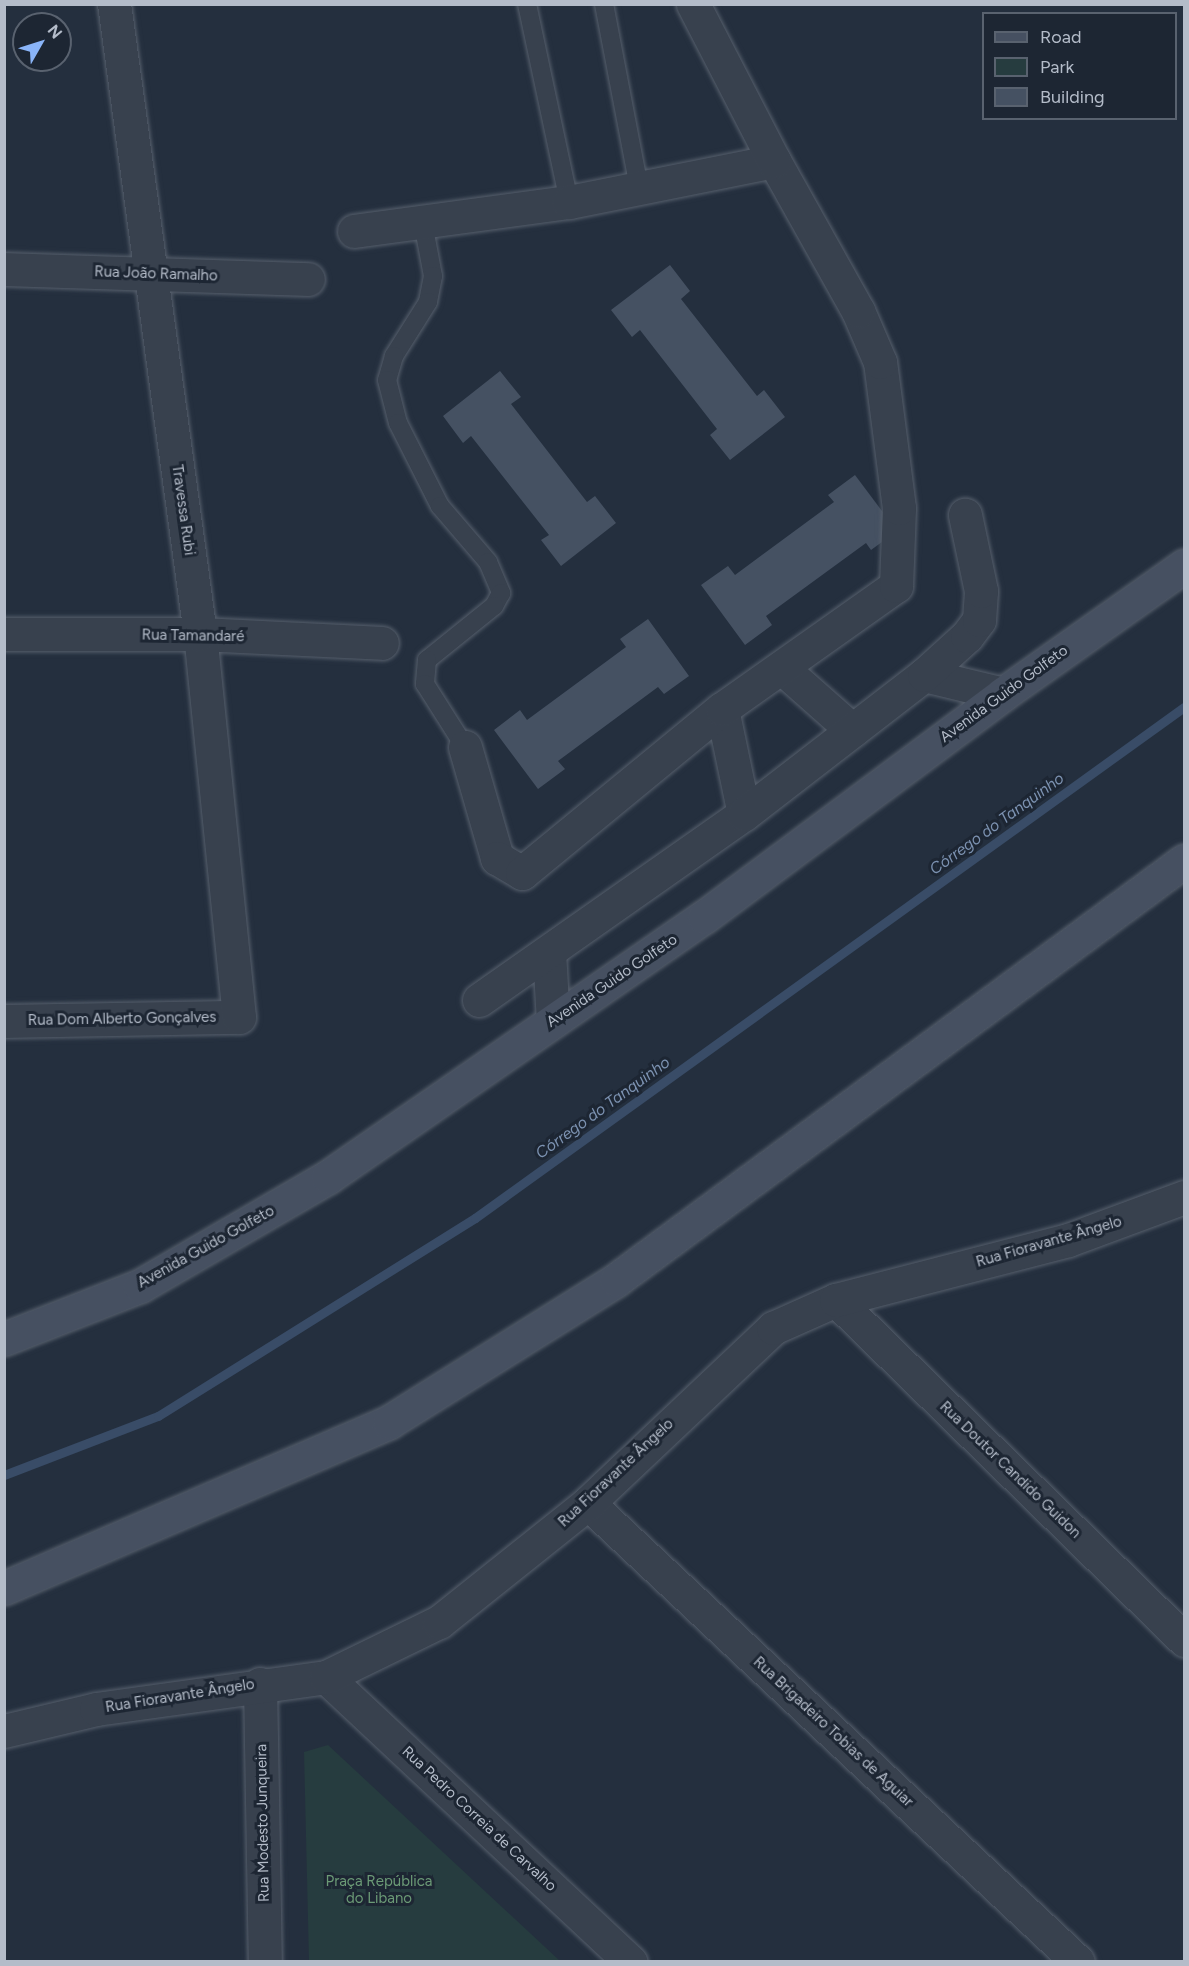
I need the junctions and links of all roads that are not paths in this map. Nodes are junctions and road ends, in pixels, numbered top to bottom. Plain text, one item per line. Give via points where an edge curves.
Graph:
1 (114, 4) edge
2 (527, 4) edge
3 (604, 4) edge
4 (693, 4) edge
5 (774, 161) junction
6 (639, 188) junction
7 (569, 202) junction
8 (423, 223) junction
9 (354, 231) dead end
10 (4, 269) edge
11 (151, 273) junction
12 (308, 279) dead end
13 (965, 515) dead end
14 (1185, 566) edge
15 (4, 634) edge
16 (200, 634) junction
17 (382, 643) dead end
18 (782, 668) junction
19 (924, 675) junction
20 (1003, 694) junction
21 (722, 710) junction
22 (852, 730) junction
23 (465, 747) joint
24 (744, 814) junction
25 (1185, 861) edge
26 (549, 952) junction
27 (479, 1000) dead end
28 (239, 1017) joint
29 (4, 1021) edge
30 (553, 1021) junction
31 (1178, 1209) edge
32 (836, 1300) junction
33 (4, 1339) edge
34 (588, 1503) junction
35 (4, 1588) edge
36 (1185, 1640) edge
37 (326, 1677) junction
38 (261, 1684) junction
39 (4, 1731) edge
40 (265, 1962) edge
41 (631, 1962) edge
42 (1078, 1962) edge

1 - 11 street, Travessa Rubi
2 - 7 lane
3 - 6 lane
4 - 5 street
5 - 6 street
5 - 18 street via 858,311 880,362 899,508 896,586
6 - 7 street
7 - 8 street
8 - 9 street
8 - 23 lane via 433,276 428,302 394,356 387,380 398,423 440,506 488,562 501,593 494,606 427,660 425,684
10 - 11 street, Rua João Ramalho
11 - 12 street, Rua João Ramalho
11 - 16 street, Travessa Rubi
13 - 19 street via 981,591 979,620
14 - 20 street, Avenida Guido Golfeto
15 - 16 street, Rua Tamandaré
16 - 17 street, Rua Tamandaré
16 - 28 street, Travessa Rubi
18 - 21 street
18 - 22 street
19 - 20 street
19 - 22 street
20 - 30 street, Avenida Guido Golfeto via 704,917
21 - 23 street via 522,873 497,858
21 - 24 street
22 - 24 street
24 - 26 street
25 - 35 street via 616,1280 388,1422
26 - 27 street
26 - 30 street
28 - 29 street, Rua Dom Alberto Gonçalves
30 - 33 street, Avenida Guido Golfeto via 328,1177 140,1286
31 - 32 street, Rua Fioravante Ângelo
32 - 34 street, Rua Fioravante Ângelo via 773,1328
32 - 36 street, Rua Doutor Candido Guidon
34 - 37 street, Rua Fioravante Ângelo via 439,1622
34 - 42 street, Rua Brigadeiro Tobias de Aguiar
37 - 38 street, Rua Fioravante Ângelo
37 - 41 street, Rua Pedro Correia de Carvalho
38 - 39 street, Rua Fioravante Ângelo via 96,1709
38 - 40 street, Rua Modesto Junqueira

